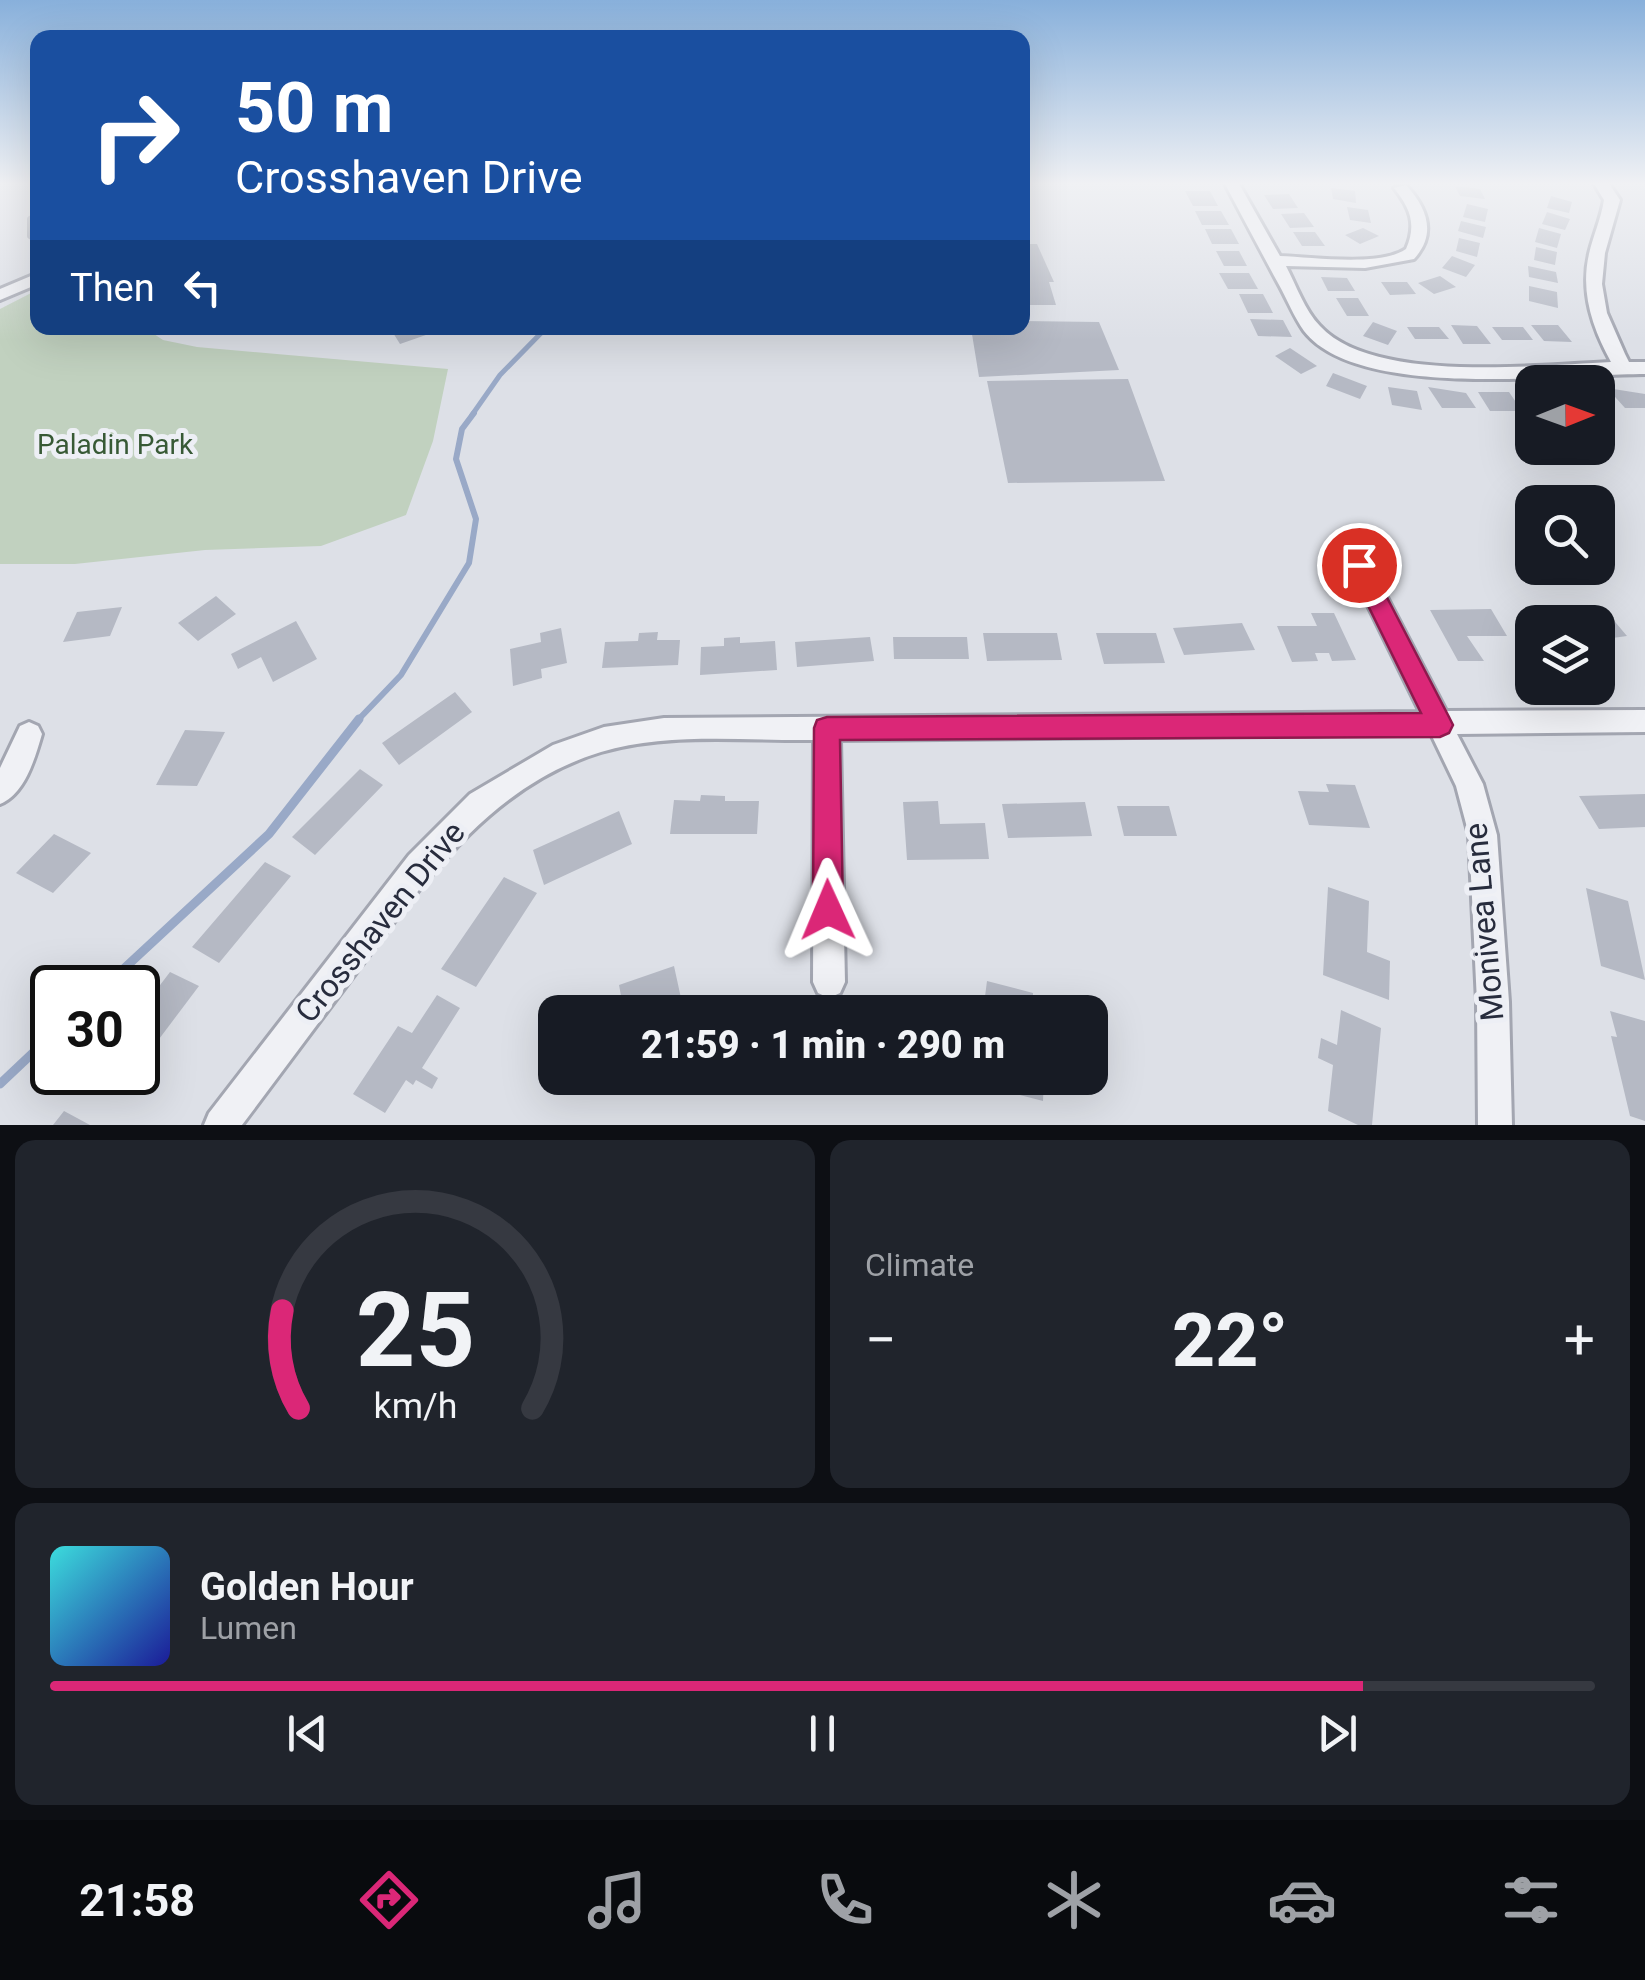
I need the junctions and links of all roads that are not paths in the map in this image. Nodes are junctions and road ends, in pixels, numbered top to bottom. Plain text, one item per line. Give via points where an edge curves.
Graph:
1 (1260, 234) edge
2 (1419, 234) edge
3 (1602, 234) edge
4 (1275, 261) junction
5 (30, 282) edge
6 (0, 296) edge
7 (1623, 368) junction
8 (1645, 368) edge
9 (1359, 565) dead end
10 (1645, 721) edge
11 (1440, 725) junction
12 (827, 728) junction
13 (29, 734) dead end
14 (0, 791) edge
15 (829, 982) dead end
16 (221, 1125) edge
17 (1495, 1125) edge

1 - 4 street
2 - 4 street via 1406,258
3 - 7 street via 1595,258 1596,309
4 - 7 street via 1320,338 1365,363 1425,371
5 - 6 street
7 - 8 street
9 - 11 street, Monivea Lane
10 - 11 street, Crosshaven Drive
11 - 12 street, Crosshaven Drive
11 - 17 street, Monivea Lane via 1468,784 1482,836
12 - 15 street
12 - 16 street, Crosshaven Drive via 664,730 604,739 520,776 480,803 419,865
13 - 14 street

